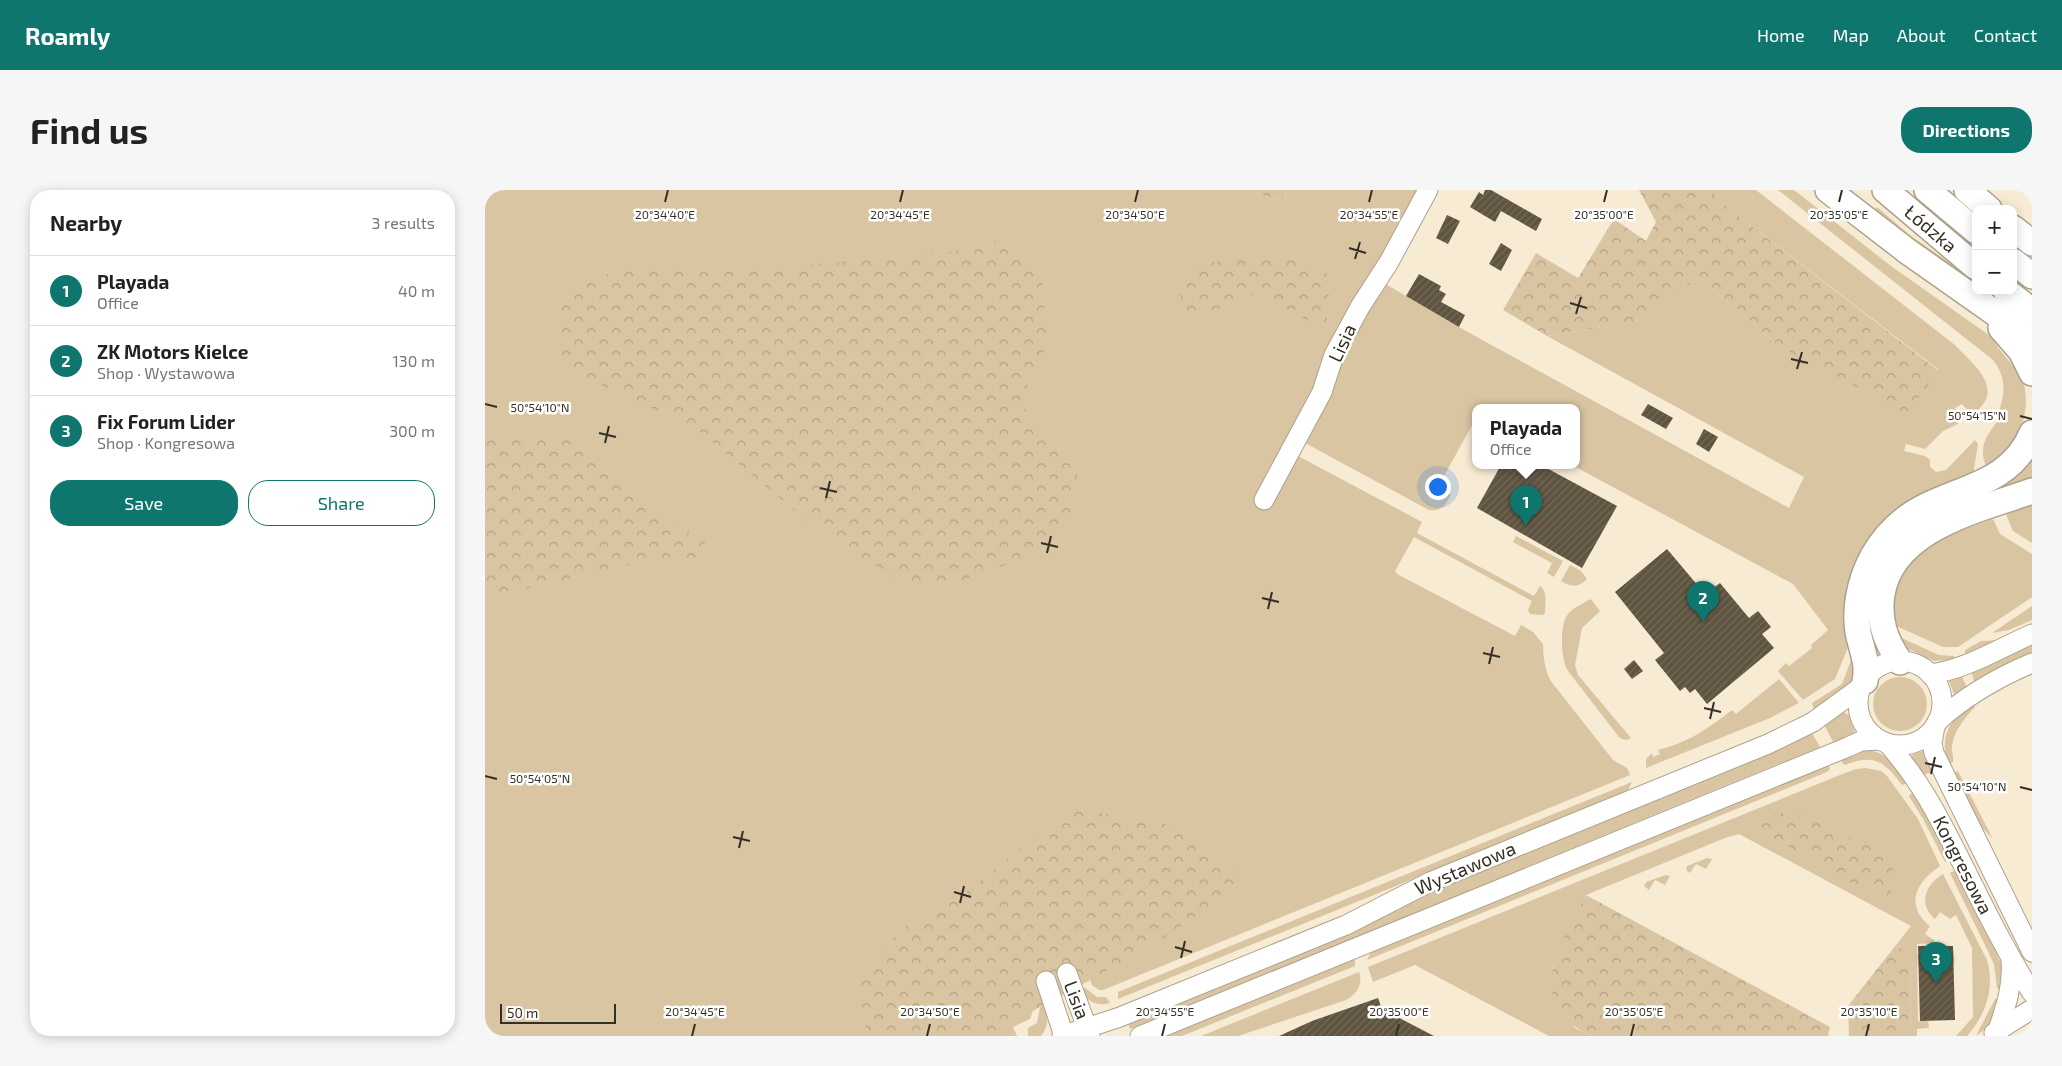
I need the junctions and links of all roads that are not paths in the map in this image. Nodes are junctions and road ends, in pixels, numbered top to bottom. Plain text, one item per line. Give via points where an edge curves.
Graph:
1 (1428, 190) edge
2 (1828, 190) edge
3 (1885, 190) edge
4 (1927, 190) edge
5 (1967, 190) edge
6 (1984, 205) edge
7 (1972, 228) edge
8 (2017, 231) edge
9 (2032, 243) edge
10 (1972, 264) edge
11 (2017, 264) edge
12 (2032, 276) edge
13 (2011, 295) edge
14 (1972, 298) junction
15 (2032, 311) edge
16 (2032, 339) edge
17 (2032, 373) edge
18 (2032, 433) edge
19 (2026, 493) edge
20 (1264, 500) dead end
21 (1945, 510) junction
22 (2032, 634) edge
23 (1900, 662) junction
24 (2032, 663) edge
25 (1930, 674) junction
26 (1863, 684) junction
27 (1936, 724) junction
28 (1884, 741) junction
29 (2032, 952) edge
30 (2011, 960) junction
31 (1067, 973) dead end
32 (1046, 981) dead end
33 (2032, 993) edge
34 (2032, 1009) edge
35 (1089, 1032) edge
36 (1994, 1033) edge
37 (1063, 1036) edge
38 (1140, 1036) edge

1 - 20 street, Lisia via 1389,262 1359,307 1335,354 1322,392
2 - 14 main road
3 - 10 main road, Łódzka
4 - 7 main road, Łódzka
5 - 6 main road
8 - 9 main road
11 - 12 main road
13 - 15 main road
14 - 16 main road
14 - 17 main road via 2021,351
18 - 21 main road via 2028,444 2008,467
19 - 21 main road
21 - 23 main road via 1897,561 1883,589 1881,625
21 - 26 main road via 1921,509 1901,522 1881,542 1868,566 1857,605 1865,658
22 - 25 street via 1963,665
23 - 25 street via 1913,664
23 - 26 street via 1884,665 1870,674
24 - 27 street via 1982,688 1956,705
25 - 27 street via 1941,693
26 - 28 street via 1858,704 1863,721
26 - 35 street, Wystawowa via 1832,710 1789,734 1430,882 1345,925
27 - 28 street via 1929,733 1914,742
27 - 29 street, Kongresowa via 1932,743 1934,752
28 - 30 street, Kongresowa via 1905,763 1933,804
28 - 38 street, Wystawowa via 1861,741
30 - 33 street, Kongresowa
30 - 36 street via 2009,998
31 - 35 street, Lisia
32 - 37 street, Lisia
34 - 36 street
35 - 37 street, Wystawowa

